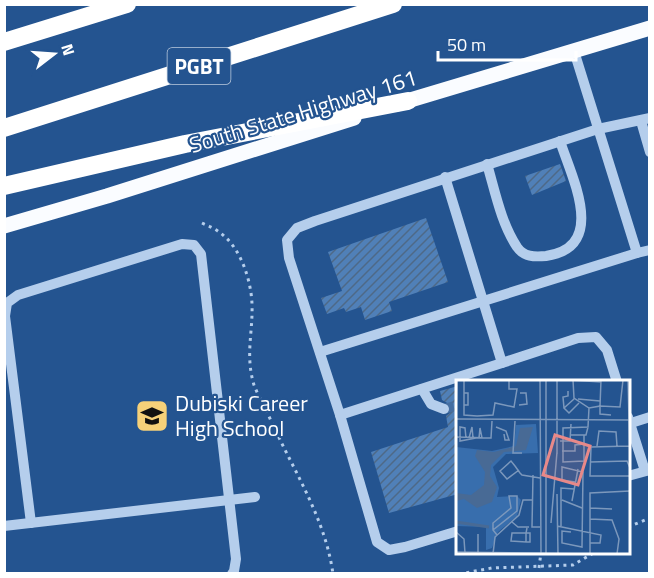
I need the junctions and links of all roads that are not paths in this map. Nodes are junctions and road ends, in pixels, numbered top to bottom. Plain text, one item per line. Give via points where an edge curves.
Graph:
1 (127, 4) edge
2 (393, 4) edge
3 (650, 28) edge
4 (4, 42) edge
5 (574, 51) junction
6 (408, 101) junction
7 (645, 120) edge
8 (4, 128) edge
9 (598, 129) junction
10 (560, 141) junction
11 (650, 152) edge
12 (487, 164) junction
13 (446, 177) junction
14 (4, 186) edge
15 (4, 226) edge
16 (650, 250) edge
17 (637, 254) junction
18 (484, 302) junction
19 (320, 352) junction
20 (502, 363) junction
21 (484, 369) junction
22 (483, 380) edge
23 (617, 380) edge
24 (422, 389) junction
25 (444, 409) dead end
26 (340, 415) junction
27 (650, 417) edge
28 (630, 420) edge
29 (647, 470) edge
30 (630, 475) edge
31 (255, 497) dead end
32 (228, 500) junction
33 (31, 523) junction
34 (4, 526) edge
35 (456, 532) edge
36 (232, 573) edge

1 - 4 highway
2 - 8 highway, PGBT
3 - 5 main road, South State Highway 161
5 - 6 main road, South State Highway 161
5 - 9 lane
6 - 14 highway via 185,144
6 - 15 main road, South State Highway 161
7 - 9 lane
7 - 11 lane
9 - 10 lane
9 - 17 lane
10 - 12 lane
10 - 12 lane via 583,221 576,241 549,256 534,257 517,247 504,220
12 - 13 lane
13 - 18 lane
13 - 19 lane via 315,220 297,228 287,240 289,258
16 - 17 lane
17 - 18 lane
18 - 19 lane
18 - 20 lane
19 - 26 lane
20 - 21 lane
20 - 23 lane via 578,338 596,337 607,350
21 - 22 lane
21 - 24 lane
24 - 25 lane via 431,404
24 - 26 lane
26 - 35 lane via 377,542 389,550 405,548
27 - 28 lane
28 - 29 lane
29 - 30 lane
31 - 32 lane
32 - 33 lane
32 - 33 lane via 201,254 194,246 182,244 18,295 7,303 5,316
32 - 36 lane via 236,559
33 - 34 lane

